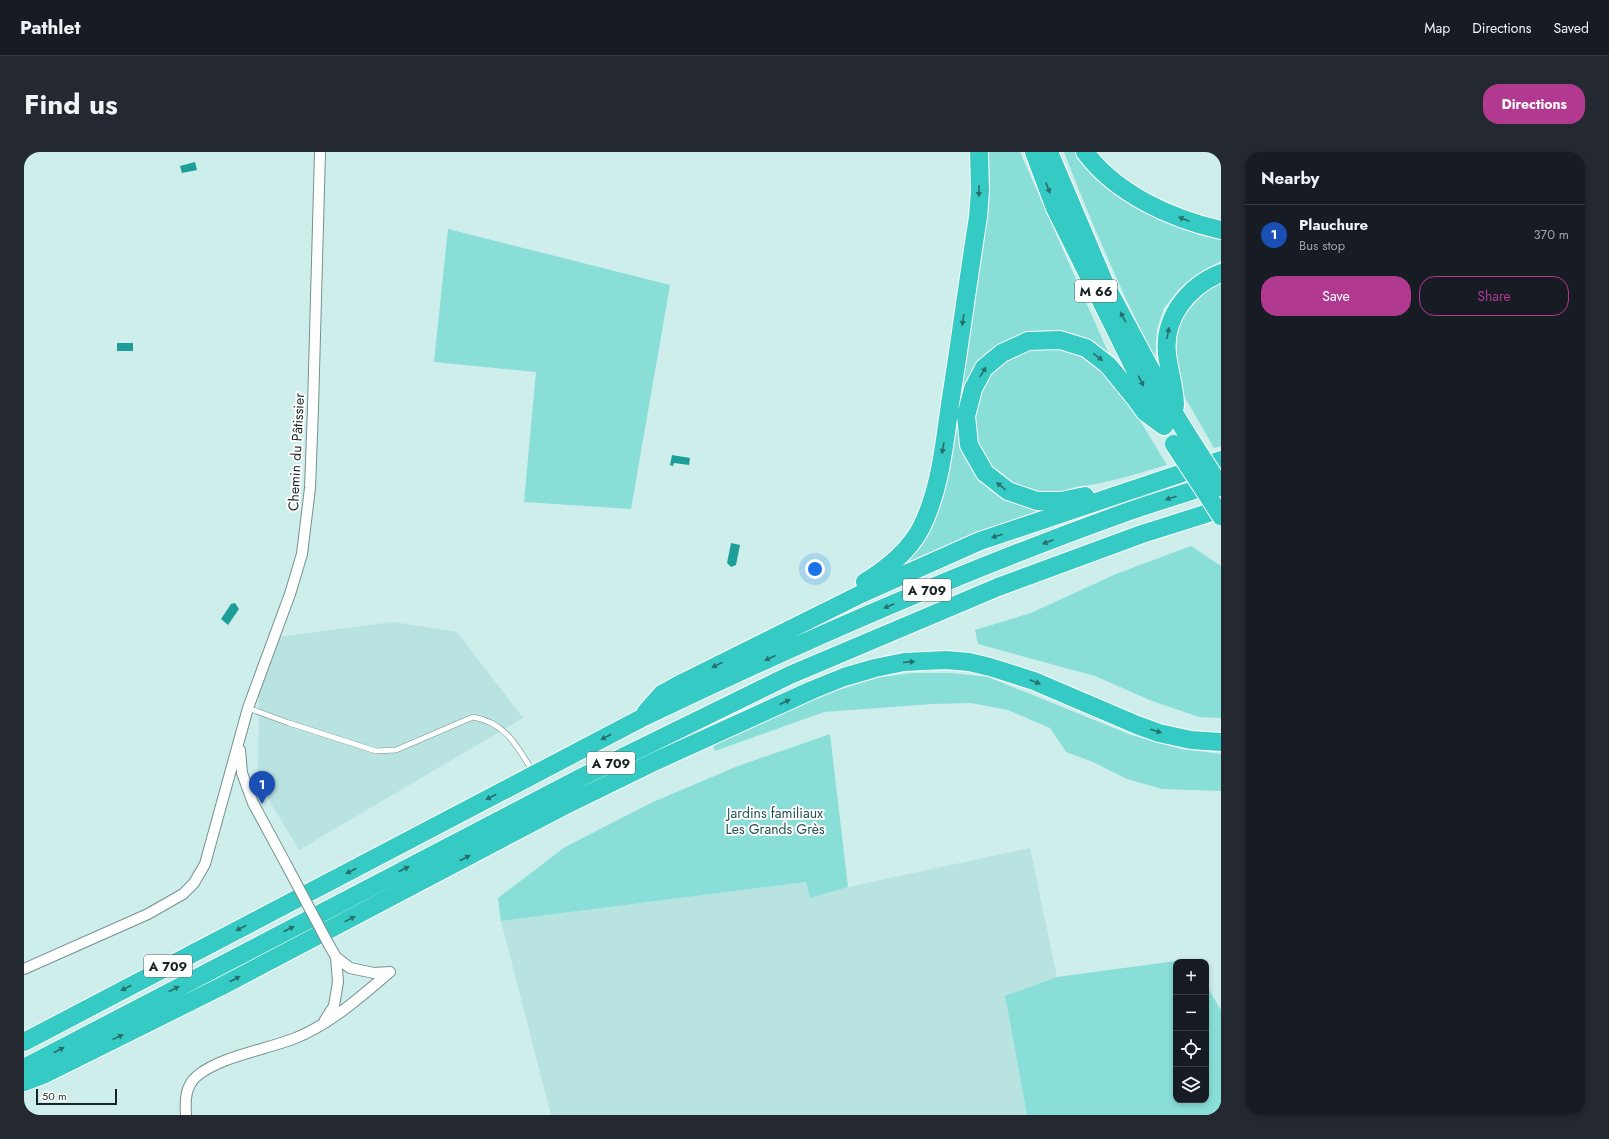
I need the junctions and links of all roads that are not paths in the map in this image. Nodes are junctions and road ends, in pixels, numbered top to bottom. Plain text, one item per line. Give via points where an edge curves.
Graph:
1 (320, 152) edge
2 (980, 152) edge
3 (1034, 152) edge
4 (1049, 152) edge
5 (1086, 152) edge
6 (1221, 230) edge
7 (1221, 273) edge
8 (1169, 419) junction
9 (1182, 441) junction
10 (1221, 460) edge
11 (1221, 482) edge
12 (1140, 487) junction
13 (1221, 487) edge
14 (1221, 509) edge
15 (1221, 516) edge
16 (802, 622) junction
17 (248, 708) junction
18 (640, 718) junction
19 (239, 742) junction
20 (1221, 742) edge
21 (534, 774) junction
22 (336, 957) junction
23 (24, 969) edge
24 (322, 1025) junction
25 (24, 1042) edge
26 (24, 1068) edge
27 (24, 1082) edge
28 (186, 1115) edge

1 - 17 street, Chemin du Pâtissier via 314,408 305,539 290,594
2 -> 16 highway via 978,217 941,460 927,514 912,542 900,557 868,580 819,608
3 -> 8 highway, M 66 via 1055,208
8 -> 4 highway, M 66 via 1105,284
6 -> 5 highway via 1184,220 1146,202 1117,184
8 -> 7 highway via 1175,393 1169,368 1167,332 1174,312 1200,285
8 - 9 highway, M 66
12 -> 8 highway via 1121,486 1061,501 1037,501 1008,492 985,473 969,445 966,416 973,389 984,368 1002,353 1028,341 1060,340 1086,348 1108,365 1144,412
9 - 13 highway, M 66, bridge
9 - 15 highway, M 66, bridge
10 - 12 highway
11 -> 18 highway, A 709 via 1124,513 962,575 735,673
12 -> 16 highway via 980,541
26 -> 14 highway, A 709 via 584,776 790,675 998,587 1142,534
16 -> 18 highway via 662,694
17 - 19 street, Chemin du Pâtissier
17 - 21 lane via 376,751 396,750 473,717 484,719 512,739
18 -> 21 highway, A 709
19 - 22 street, bridge via 242,773 253,802
19 - 23 street, Chemin du Pâtissier via 205,864 194,883 183,894 148,914
27 -> 20 highway via 222,986 562,807 812,690 874,668 904,662 969,662 1034,681 1159,733 1191,740
21 -> 25 highway, A 709
22 - 24 street via 338,982 334,1006
22 - 24 street via 350,968 390,972
24 - 28 street via 294,1038 214,1064 196,1077 185,1095

